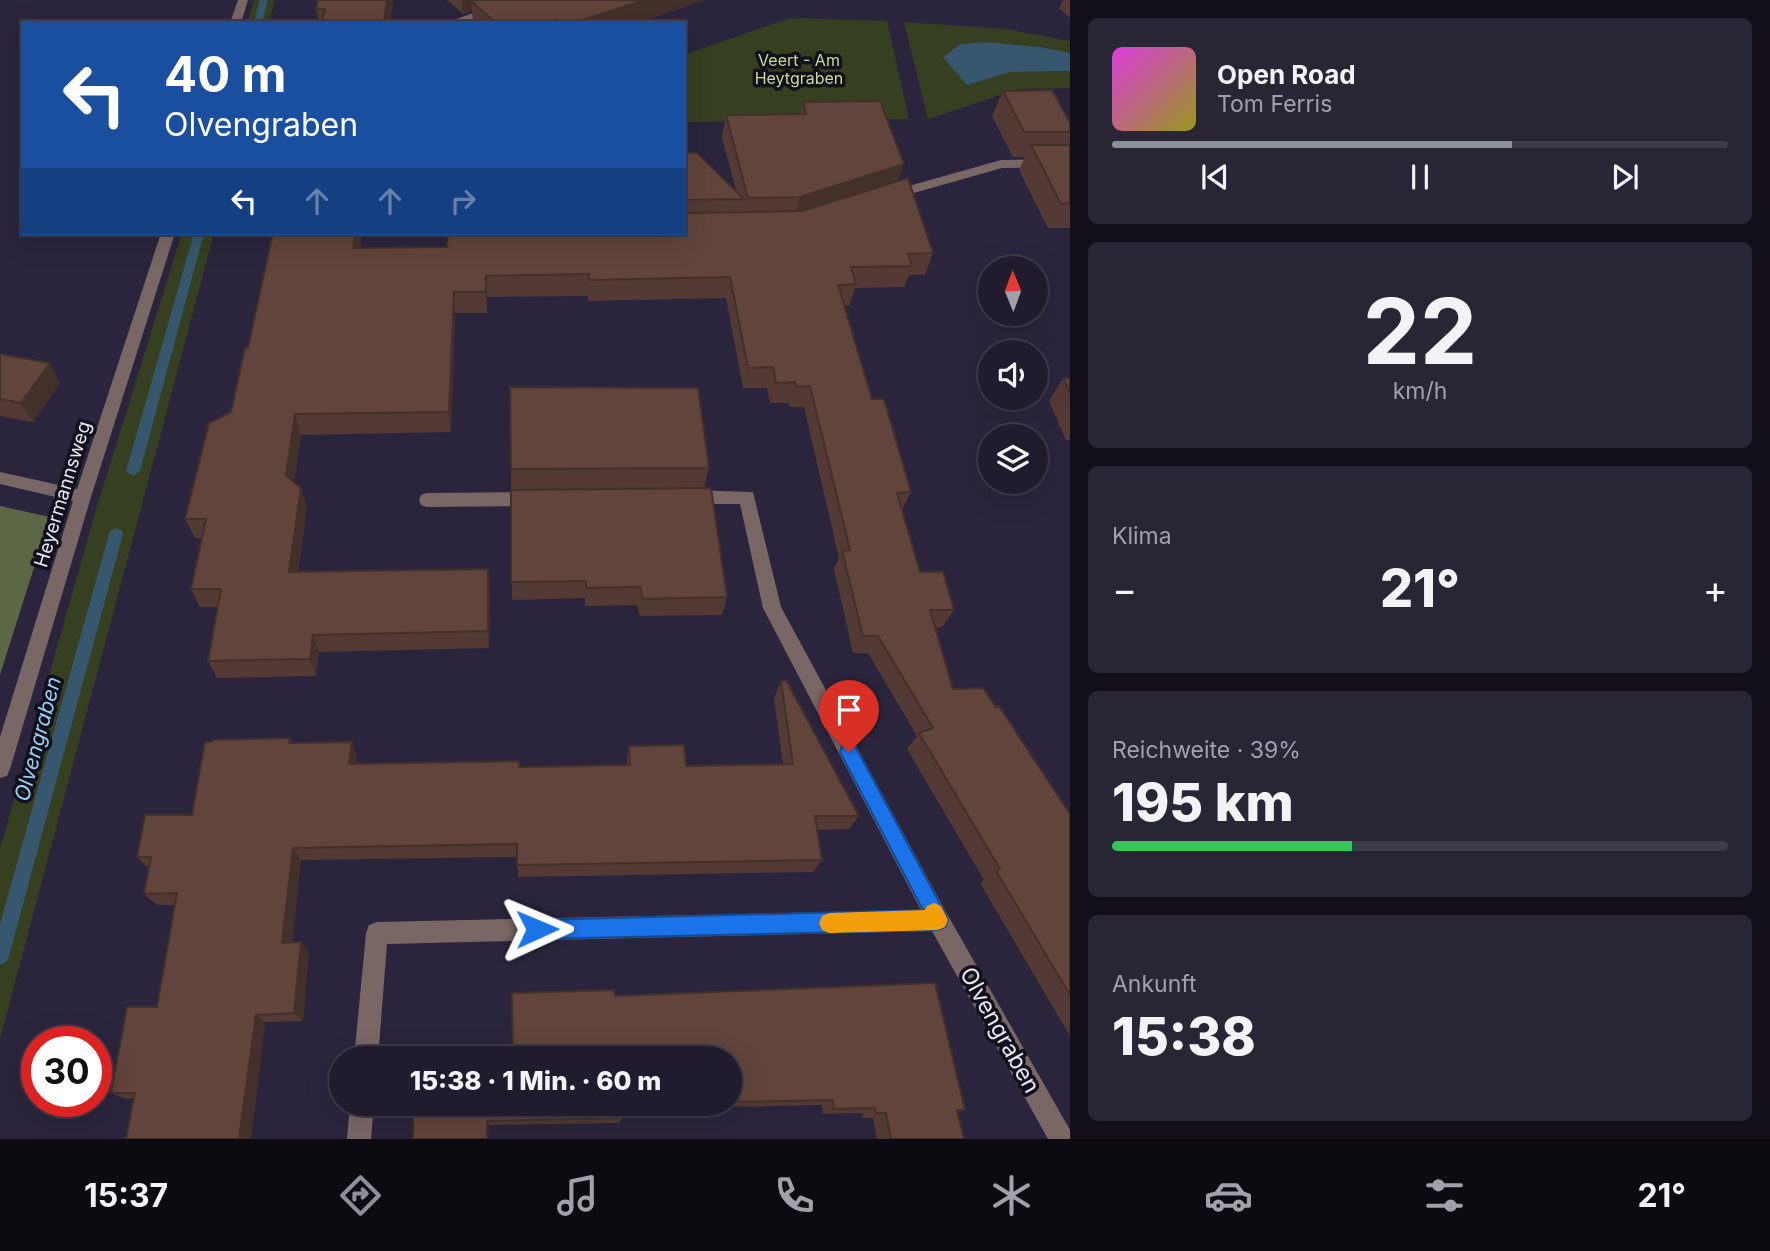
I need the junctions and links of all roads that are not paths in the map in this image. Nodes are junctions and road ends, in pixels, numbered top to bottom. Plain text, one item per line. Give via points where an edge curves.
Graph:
1 (243, 0) edge
2 (522, 0) edge
3 (506, 2) edge
4 (236, 21) edge
5 (455, 21) edge
6 (1070, 163) edge
7 (871, 202) edge
8 (167, 235) edge
9 (0, 478) edge
10 (83, 497) junction
11 (678, 498) edge
12 (552, 499) edge
13 (427, 500) dead end
14 (0, 769) edge
15 (938, 920) junction
16 (367, 1046) edge
17 (361, 1116) edge
18 (359, 1139) edge
19 (1061, 1139) edge

1 - 4 street
2 - 3 street
3 - 5 street
6 - 7 street via 1001,164
8 - 10 street, Heyermannsweg
9 - 10 street
10 - 14 street, Heyermannsweg
11 - 15 street, Olvengraben via 747,497 772,608
12 - 13 street
15 - 16 street via 377,933
15 - 19 street, Olvengraben
17 - 18 street

